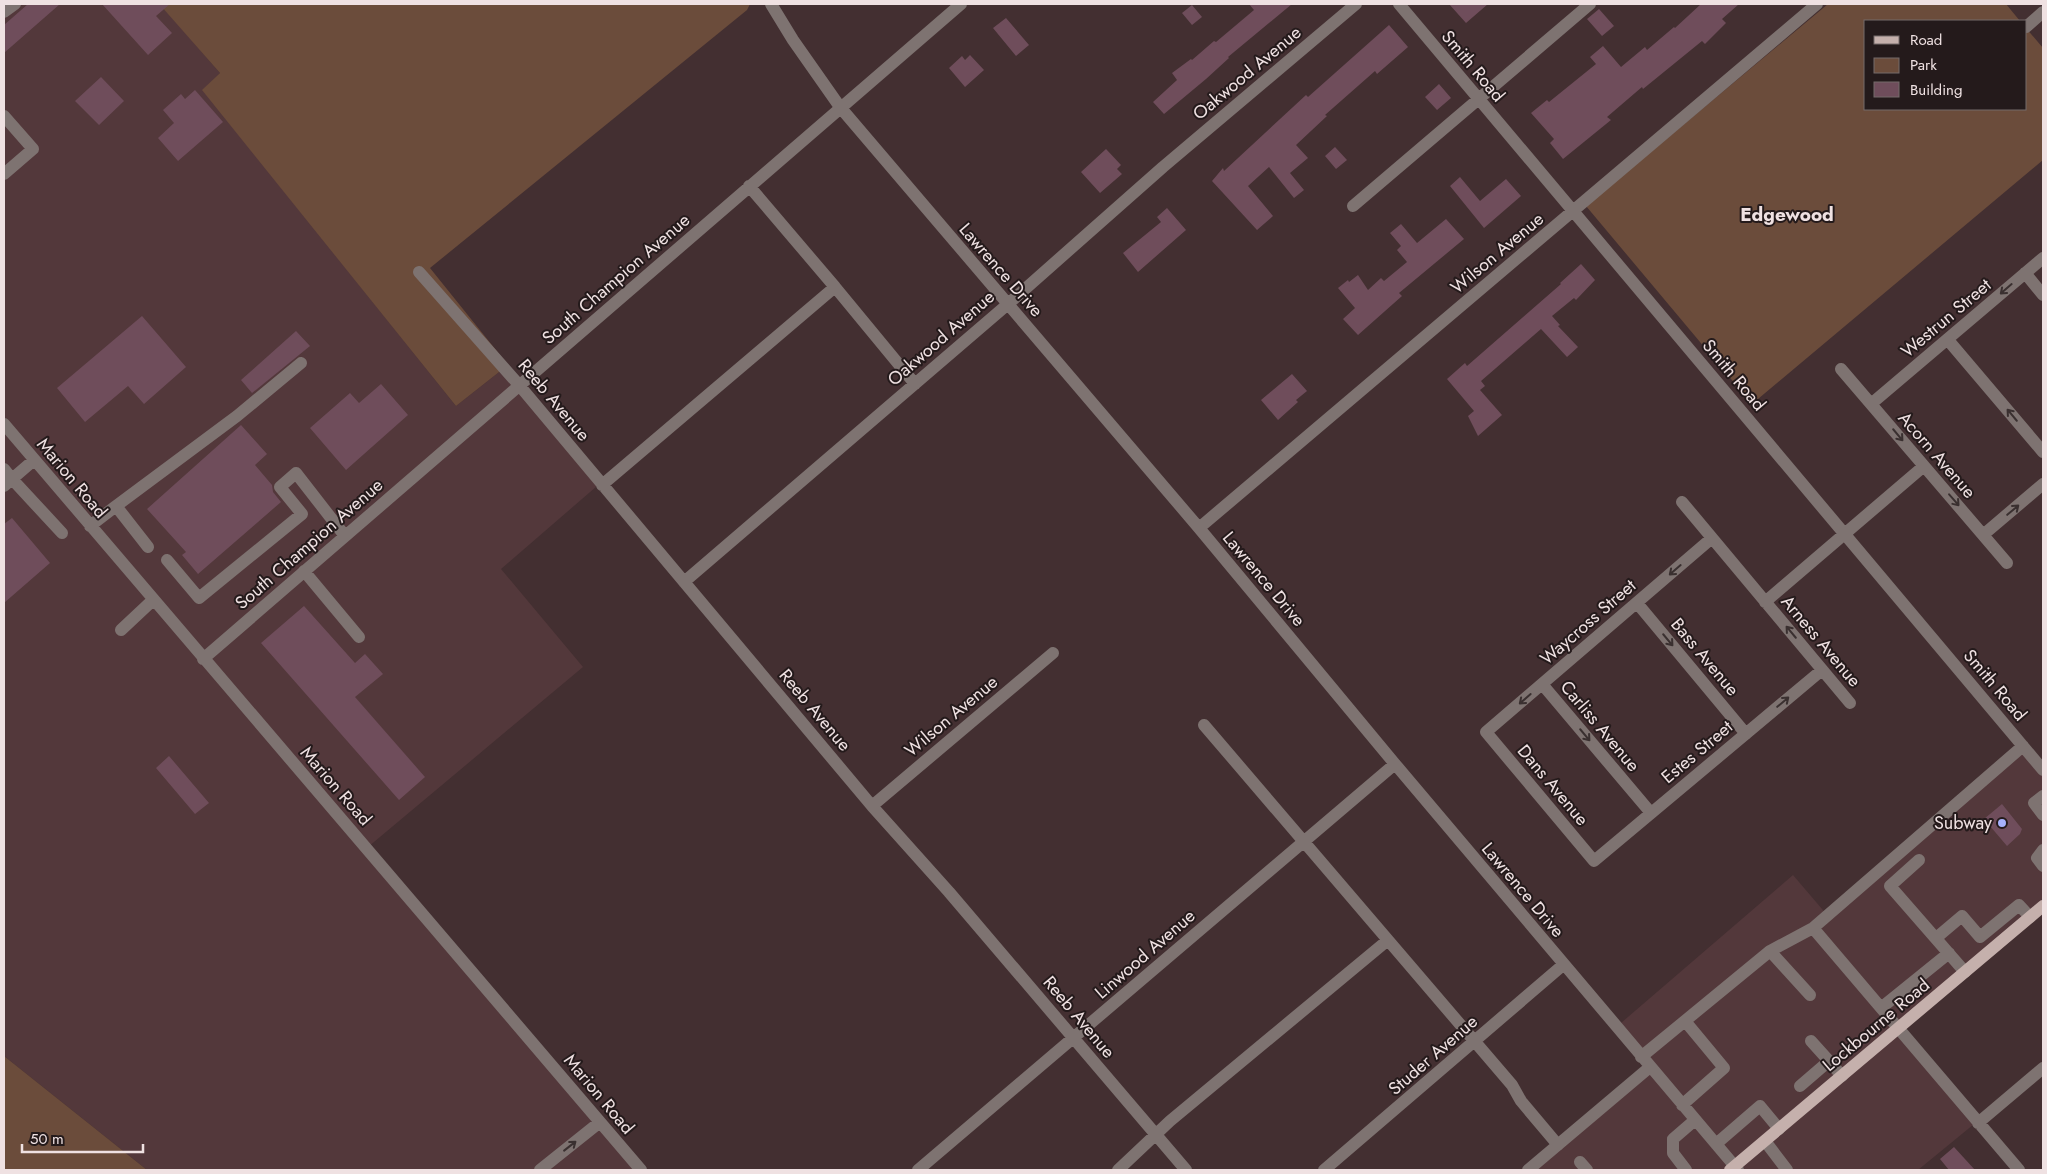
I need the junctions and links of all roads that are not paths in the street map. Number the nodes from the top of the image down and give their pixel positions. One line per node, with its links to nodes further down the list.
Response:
1 (15, 4): 8 (street)
2 (771, 4): 12 (street, Lawrence Drive)
3 (961, 4): 12 (street, South Champion Avenue)
4 (1356, 4): 23 (street, Oakwood Avenue)
5 (1399, 4): 11 (street, Smith Road)
6 (1590, 4): 11 (street)
7 (1817, 4): 17 (street, Wilson Avenue)
8 (4, 12)
9 (2043, 12): 10 (street)
10 (2027, 26)
11 (1478, 99): 16 (street); 17 (street, Smith Road)
12 (840, 108): 15 (street, South Champion Avenue); 23 (street, Lawrence Drive)
13 (4, 116): 14 (street)
14 (4, 174)
15 (749, 186): 21 (street); 28 (street, South Champion Avenue)
16 (1353, 206)
17 (1573, 212): 40 (street, Wilson Avenue); 41 (street, Smith Road)
18 (2043, 258): 20 (street, Westrun Street)
19 (419, 272): 28 (street, Reeb Avenue)
20 (2025, 273): 22 (street); 24 (street, Westrun Street, one-way to 24)
21 (835, 287): 27 (street); 36 (street)
22 (2043, 295)
23 (1008, 304): 27 (street, Oakwood Avenue); 40 (street, Lawrence Drive)
24 (1948, 340): 29 (street, Westrun Street); 31 (street, one-way to 24)
25 (301, 363): 38 (street)
26 (1841, 369): 29 (street, Acorn Avenue)
27 (915, 384): 50 (street, Oakwood Avenue)
28 (519, 386): 36 (street, Reeb Avenue); 44 (street, South Champion Avenue)
29 (1871, 404): 33 (street, Acorn Avenue, one-way to 33)
30 (4, 424): 32 (street, Marion Road)
31 (2043, 452)
32 (34, 460): 34 (street); 39 (street, Marion Road)
33 (1924, 466): 41 (street, Arness Avenue); 43 (street, Acorn Avenue, one-way to 43)
34 (7, 478): 42 (street)
35 (2043, 484): 43 (street, one-way to 35)
36 (602, 485): 50 (street, Reeb Avenue)
37 (1682, 502): 45 (street, Arness Avenue)
38 (116, 506): 39 (street); 46 (street)
39 (90, 526): 51 (street, Marion Road)
40 (1200, 528): 65 (street, Lawrence Drive)
41 (1846, 533): 52 (street, Arness Avenue); 64 (street, Smith Road)
42 (62, 534)
43 (1983, 535): 48 (street, Acorn Avenue)
44 (345, 536): 47 (street); 49 (street, South Champion Avenue)
45 (1712, 538): 52 (street, Arness Avenue); 53 (street, Waycross Street, one-way to 53)
46 (148, 547)
47 (167, 560)
48 (2007, 563)
49 (304, 571): 55 (street); 57 (street, South Champion Avenue)
50 (684, 582): 68 (street, Reeb Avenue)
51 (153, 600): 54 (street); 57 (street, Marion Road)
52 (1765, 602): 58 (street, Arness Avenue, one-way to 52)
53 (1637, 603): 59 (street, Waycross Street); 63 (street, Bass Avenue, one-way to 63)
54 (121, 630)
55 (359, 637)
56 (1053, 653): 68 (street, Wilson Avenue)
57 (203, 659): 104 (street, Marion Road)
58 (1822, 670): 60 (street, Arness Avenue); 63 (street, Estes Street, one-way to 58)
59 (1542, 684): 62 (street, Waycross Street, one-way to 62); 69 (street, Carliss Avenue, one-way to 69)
60 (1850, 704)
61 (1204, 725): 71 (street)
62 (1486, 732): 74 (street, Dans Avenue)
63 (1746, 734): 69 (street, Estes Street)
64 (2023, 746): 66 (street, Smith Road); 76 (street)
65 (1395, 764): 71 (street, Linwood Avenue); 87 (street, Lawrence Drive)
66 (2043, 770)
67 (2043, 796): 70 (street)
68 (872, 806): 93 (street, Reeb Avenue)
69 (1651, 813): 74 (street, Estes Street)
70 (2043, 815)
71 (1304, 842): 83 (street); 93 (street, Linwood Avenue)
72 (2043, 850): 75 (street)
73 (1919, 860): 77 (street)
74 (1594, 861)
75 (2043, 866)
76 (1879, 871): 77 (street); 80 (street)
77 (1890, 886): 82 (street)
78 (2043, 906): 79 (main road, Lockbourne Road)
79 (2030, 917): 81 (street); 84 (main road, Lockbourne Road)
80 (1814, 928): 85 (street); 90 (street)
81 (1980, 937): 82 (street); 84 (street)
82 (1936, 938): 86 (street)
83 (1388, 940): 94 (street); 107 (street)
84 (1991, 950): 88 (main road, Lockbourne Road)
85 (1770, 951): 89 (street); 91 (street)
86 (1948, 953): 88 (street); 90 (street)
87 (1563, 965): 94 (street, Studer Avenue); 96 (street, Lawrence Drive)
88 (1965, 972): 92 (main road, Lockbourne Road)
89 (1810, 995)
90 (1881, 1008): 92 (street)
91 (1685, 1021): 96 (street); 102 (street)
92 (1898, 1029): 100 (main road, Lockbourne Road); 105 (street)
93 (1074, 1038): 107 (street, Reeb Avenue); 114 (street, Linwood Avenue)
94 (1474, 1041): 110 (street); 117 (street, Studer Avenue)
95 (1812, 1041): 97 (street)
96 (1641, 1057): 98 (street, Lawrence Drive)
97 (1829, 1061): 100 (street); 101 (street)
98 (1650, 1067): 102 (street, Lawrence Drive); 110 (street)
99 (2043, 1068): 105 (street)
100 (1842, 1076): 106 (main road, Lockbourne Road)
101 (1800, 1086)
102 (1682, 1105): 103 (street, Lawrence Drive)
103 (1696, 1120): 109 (street, Lawrence Drive); 119 (street)
104 (600, 1122): 112 (street, one-way to 104); 113 (street, Marion Road)
105 (1978, 1123): 121 (street)
106 (1779, 1129): 108 (main road, Lockbourne Road); 109 (street)
107 (1156, 1135): 115 (street); 116 (street, Reeb Avenue)
108 (1765, 1141): 111 (main road, Lockbourne Road); 120 (street)
109 (1716, 1144): 111 (street, Lawrence Drive)
110 (1558, 1145): 118 (street)
111 (1734, 1169)
112 (540, 1170)
113 (641, 1170)
114 (918, 1170)
115 (1118, 1170)
116 (1186, 1170)
117 (1324, 1170)
118 (1528, 1170)
119 (1686, 1170)
120 (1787, 1170)
121 (2019, 1170)

